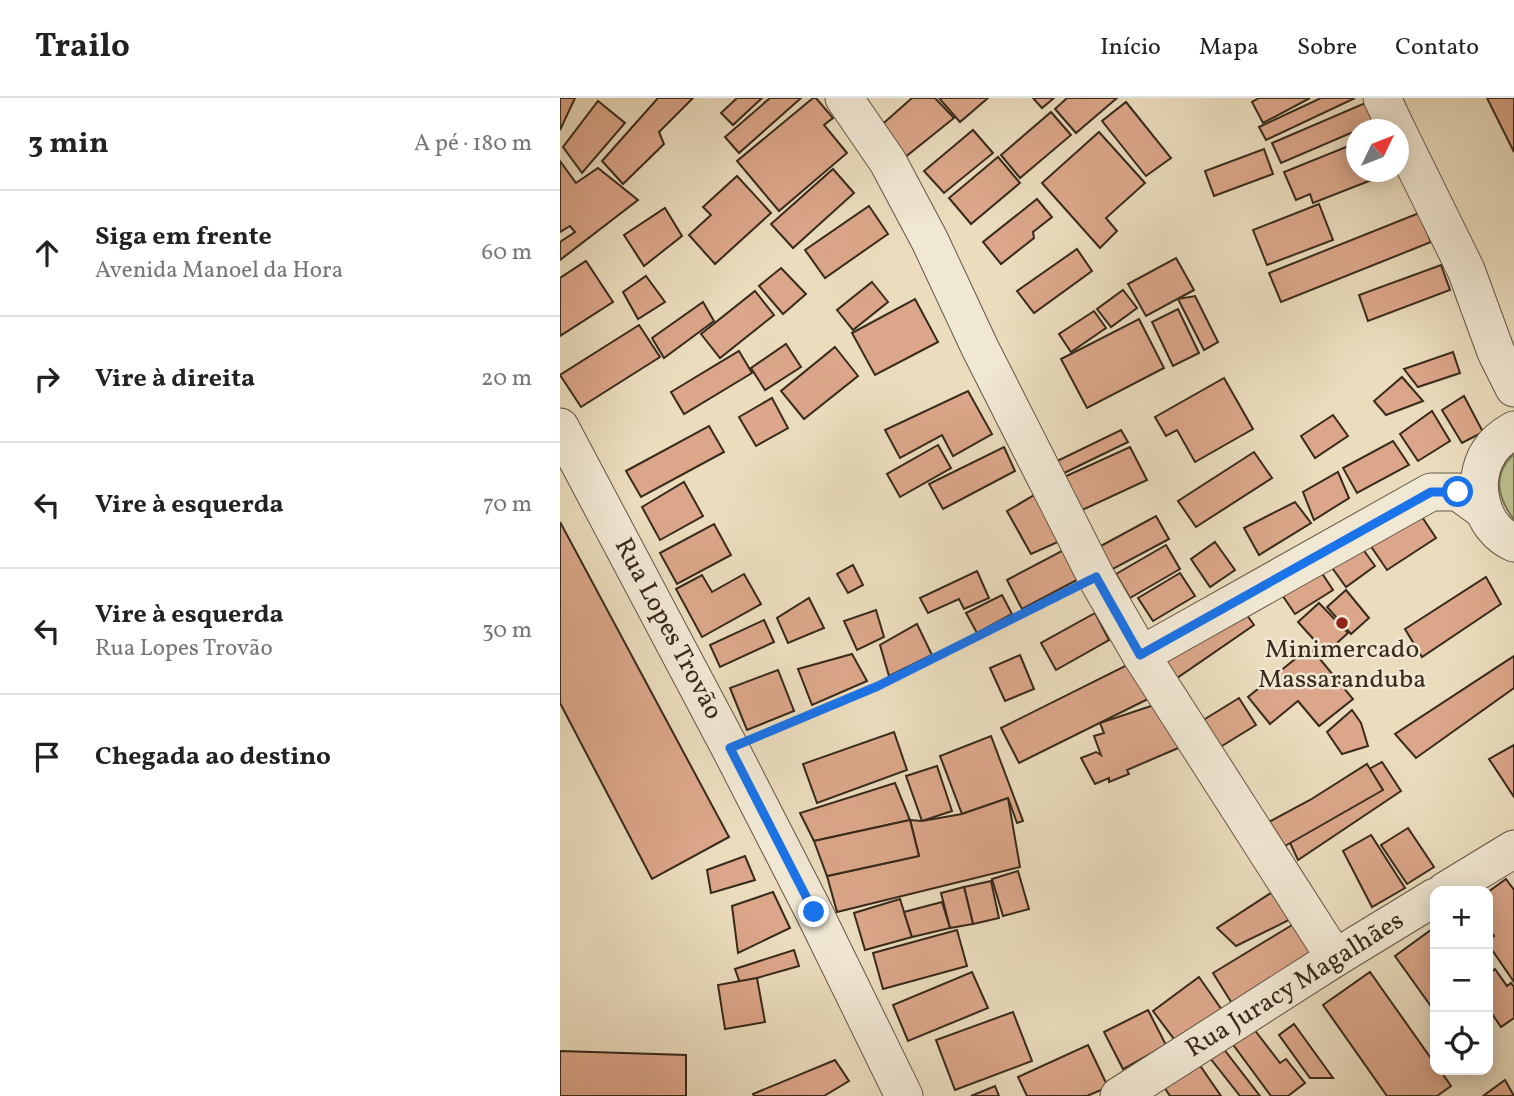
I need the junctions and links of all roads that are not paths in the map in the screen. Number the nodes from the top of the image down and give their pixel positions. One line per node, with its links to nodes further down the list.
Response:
1 (844, 98): 10 (street)
2 (1382, 98): 3 (street)
3 (1392, 119)
4 (1409, 153): 5 (street)
5 (1510, 381): 7 (street)
6 (560, 427): 15 (street, Rua Lopes Trovão)
7 (1509, 433): 8 (street)
8 (1486, 517): 9 (street); 10 (street)
9 (1514, 564)
10 (1140, 655): 14 (street)
11 (1514, 849): 12 (street)
12 (1453, 886)
13 (1430, 900): 14 (street, Rua Juracy Magalhães)
14 (1335, 958): 16 (street, Rua Juracy Magalhães)
15 (904, 1096)
16 (1119, 1096)

